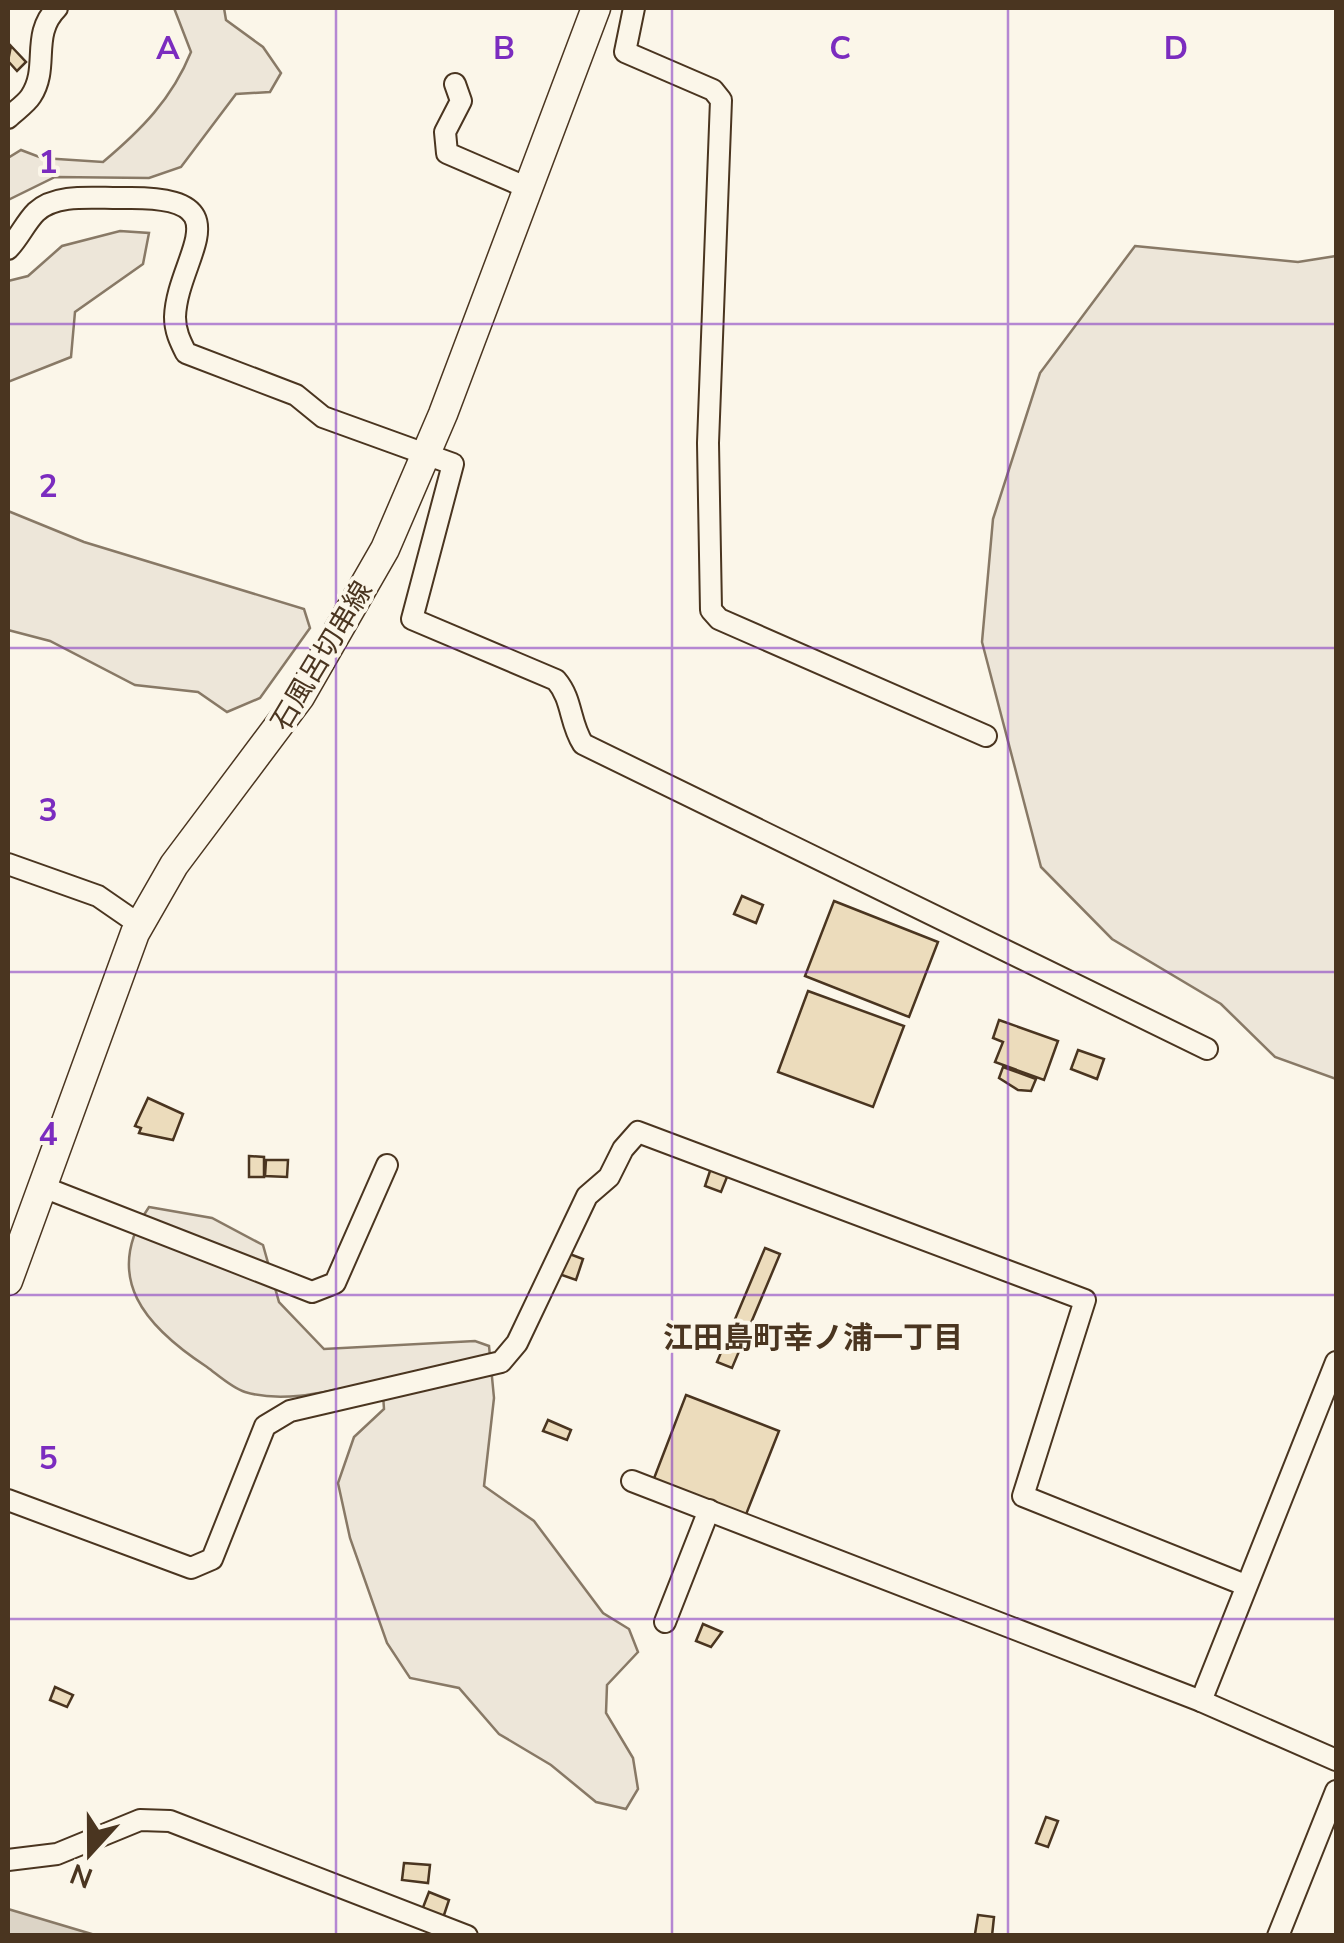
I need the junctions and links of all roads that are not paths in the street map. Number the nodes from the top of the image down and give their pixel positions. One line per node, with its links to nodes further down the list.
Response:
1 (56, 8): 5 (street)
2 (596, 8): 6 (main road, 石風呂切串線)
3 (634, 8): 9 (street)
4 (455, 84): 6 (street)
5 (8, 118)
6 (528, 188): 8 (main road, 石風呂切串線)
7 (8, 249): 8 (street)
8 (424, 456): 11 (main road, 石風呂切串線); 12 (street)
9 (986, 736)
10 (8, 864): 11 (street)
11 (140, 924): 14 (main road, 石風呂切串線)
12 (1206, 1049)
13 (387, 1166): 14 (street)
14 (43, 1187): 15 (main road, 石風呂切串線)
15 (8, 1281)
16 (1335, 1372): 20 (street)
17 (632, 1481): 19 (street)
18 (8, 1500): 20 (street)
19 (709, 1510): 21 (street); 22 (street)
20 (1245, 1585): 22 (street)
21 (665, 1622)
22 (1200, 1701): 23 (street)
23 (1336, 1760)
24 (1336, 1791): 27 (street)
25 (8, 1860): 26 (street)
26 (467, 1936)
27 (1278, 1936)

